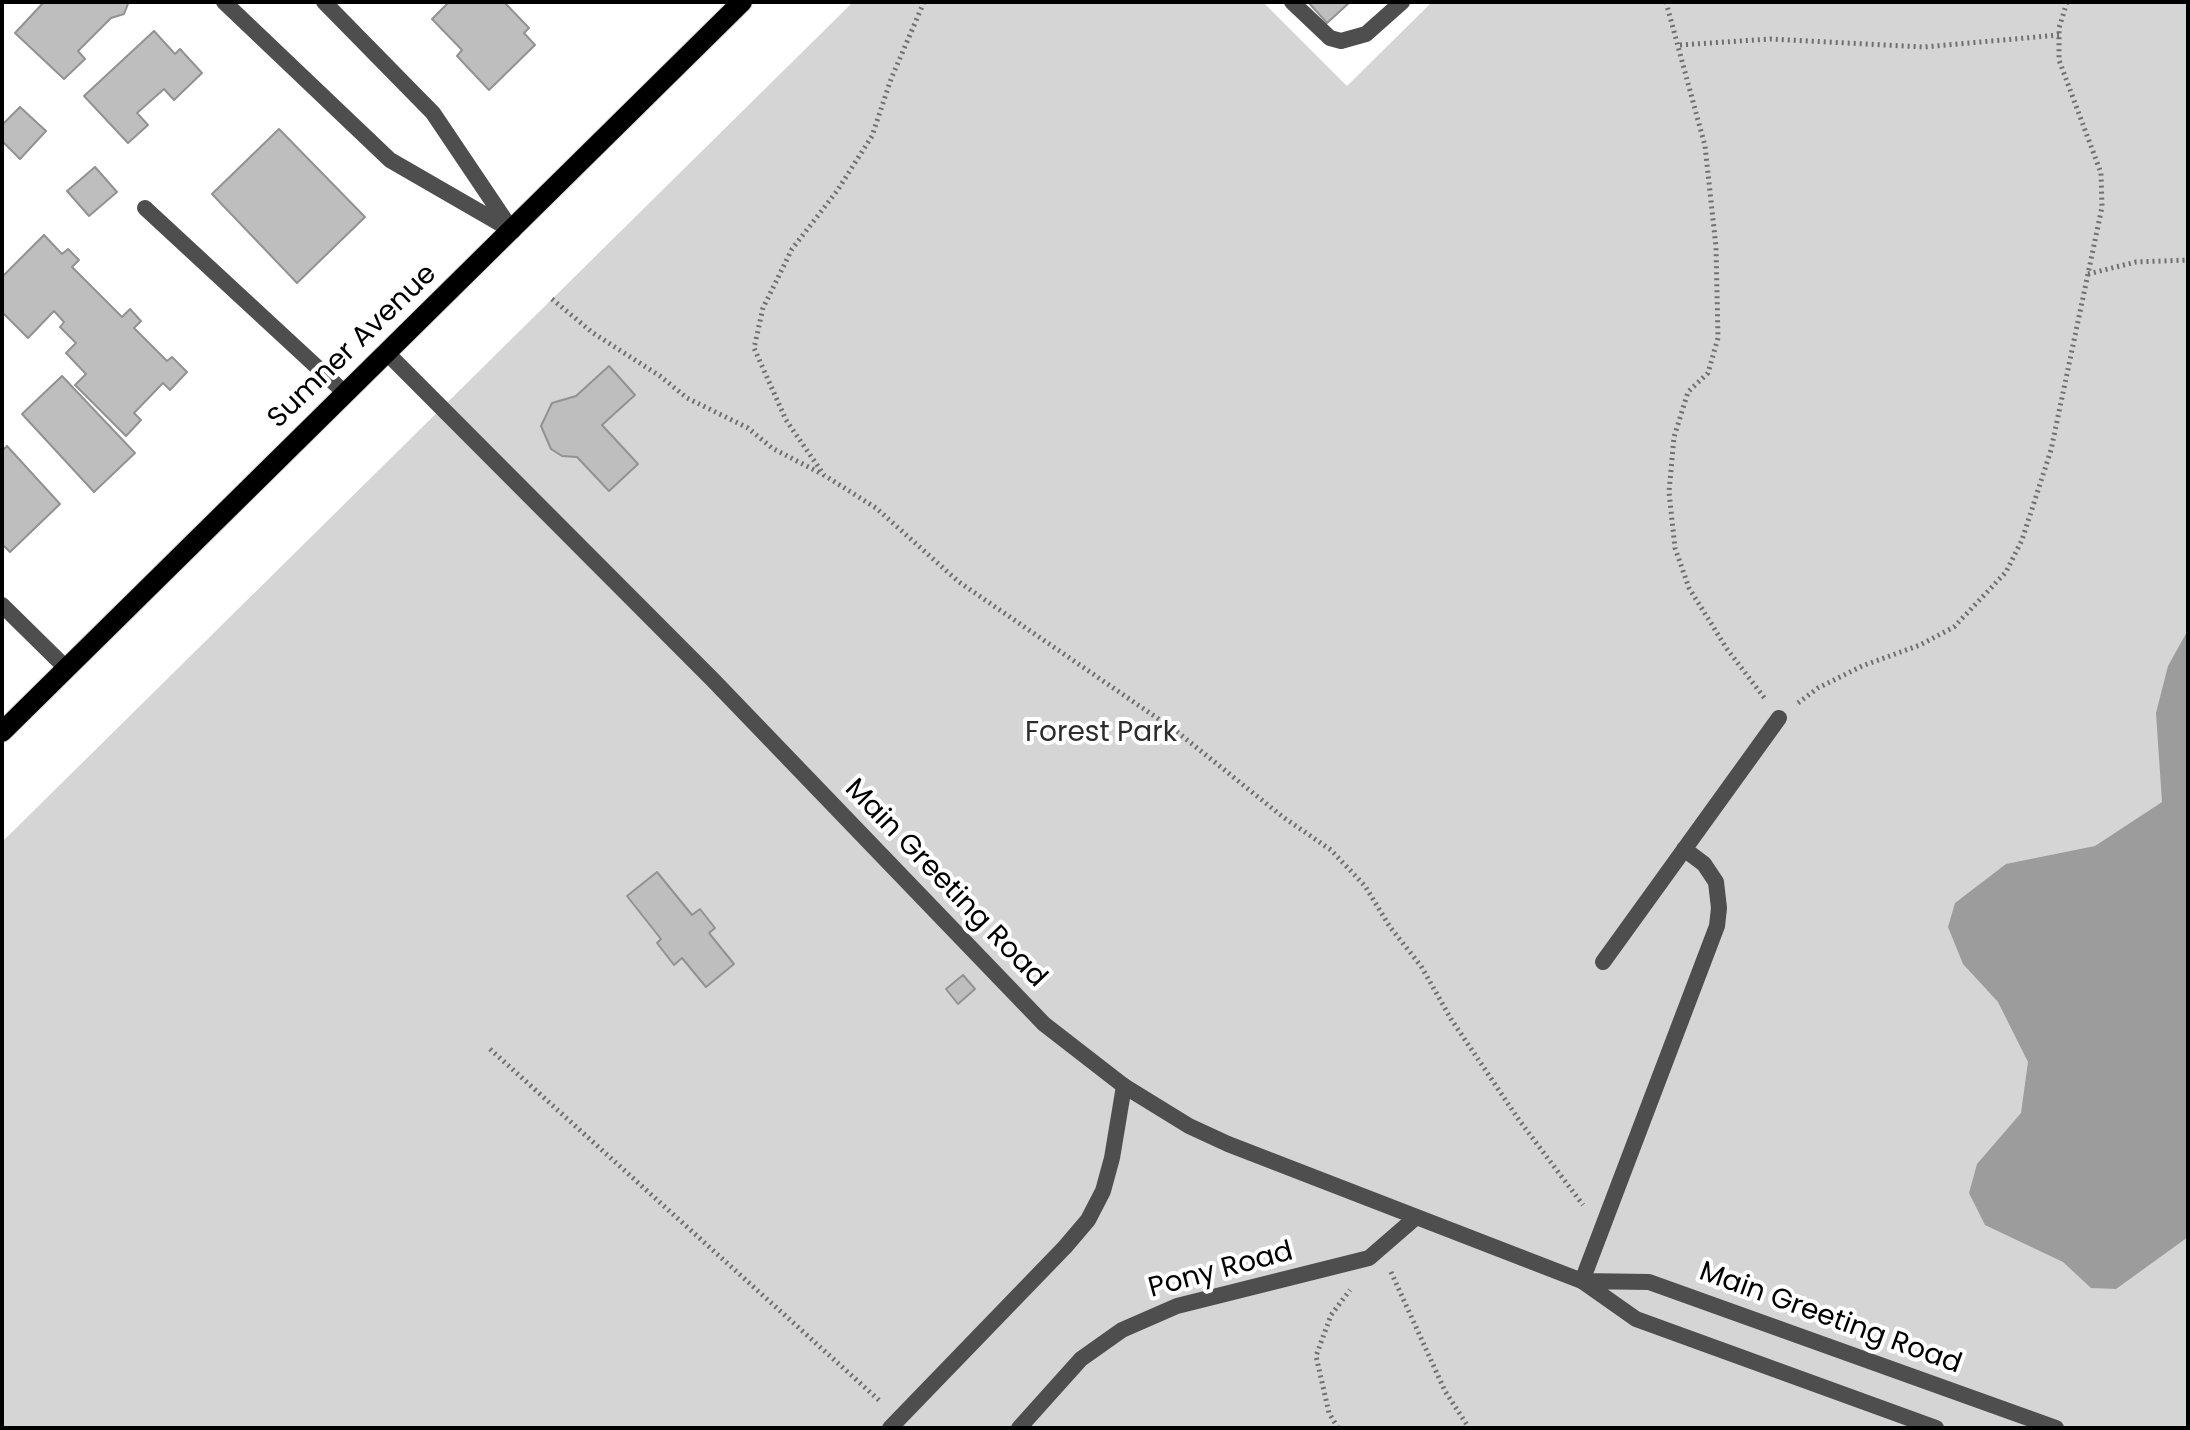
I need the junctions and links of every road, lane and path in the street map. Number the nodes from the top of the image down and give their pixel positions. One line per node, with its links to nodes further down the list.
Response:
1 (224, 2): 12 (street)
2 (324, 2): 12 (street)
3 (742, 2): 12 (main road, Sumner Avenue)
4 (924, 2): 18 (path)
5 (1292, 2): 6 (street)
6 (1402, 2)
7 (1666, 2): 10 (path)
8 (2067, 2): 9 (path)
9 (2059, 35): 10 (path); 14 (path)
10 (1680, 45): 21 (path)
11 (145, 208): 17 (street)
12 (513, 231): 16 (main road, Sumner Avenue)
13 (2188, 260): 14 (path)
14 (2088, 274): 21 (path)
15 (552, 299): 18 (path)
16 (386, 352): 17 (main road, Sumner Avenue); 26 (street, Main Greeting Road)
17 (345, 393): 20 (main road, Sumner Avenue)
18 (824, 475): 28 (path)
19 (2, 605): 20 (street)
20 (66, 668): 22 (main road, Sumner Avenue)
21 (1779, 718): 23 (street)
22 (2, 732)
23 (1684, 849): 24 (street); 28 (street)
24 (1603, 962)
25 (490, 1049): 31 (path)
26 (1124, 1086): 27 (street, Main Greeting Road); 31 (street)
27 (1414, 1219): 29 (street, Pony Road); 30 (street, Main Greeting Road)
28 (1604, 1225): 30 (street)
29 (1382, 1250): 32 (street, Pony Road); 33 (path); 34 (path)
30 (1582, 1281): 35 (street, Main Greeting Road); 36 (street, Main Greeting Road)
31 (895, 1423)
32 (1030, 1424)
33 (1338, 1428)
34 (1469, 1428)
35 (1936, 1428)
36 (2056, 1428)

